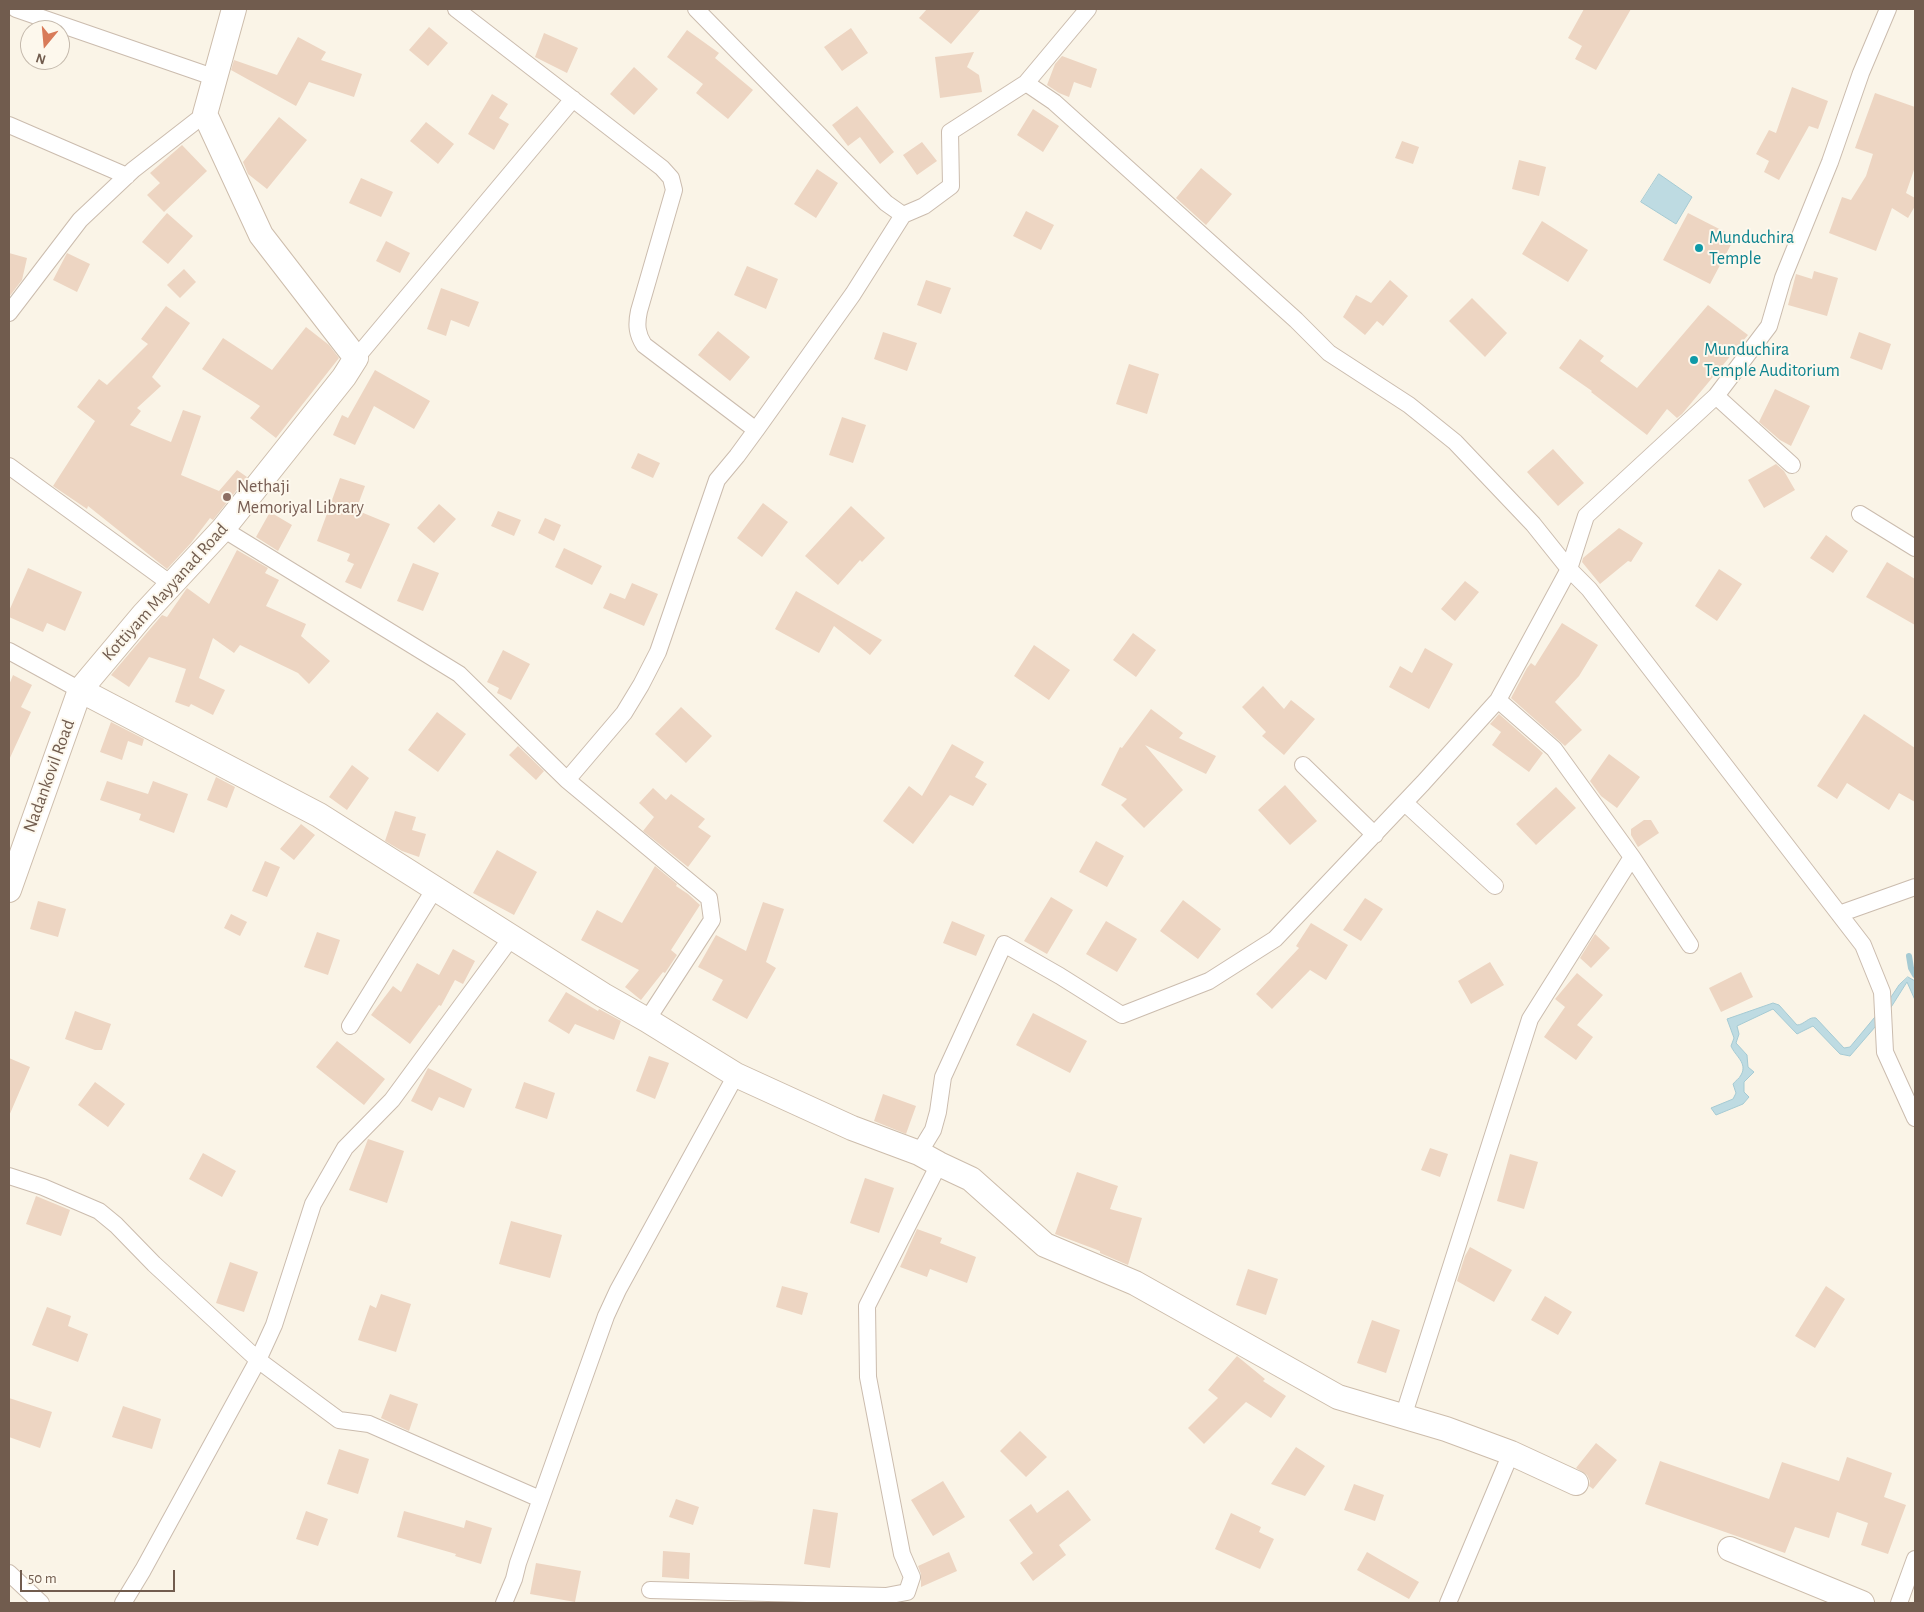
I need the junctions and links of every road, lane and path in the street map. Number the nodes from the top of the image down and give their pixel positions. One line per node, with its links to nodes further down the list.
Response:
1 (16, 9): 7 (street)
2 (234, 9): 7 (street)
3 (456, 9): 9 (street)
4 (696, 9): 13 (street)
5 (1088, 9): 8 (street)
6 (1888, 9): 16 (street)
7 (216, 78): 10 (street)
8 (1026, 83): 13 (street); 23 (street)
9 (573, 99): 15 (street); 17 (street)
10 (205, 114): 12 (street); 15 (street)
11 (9, 125): 12 (street)
12 (127, 176): 14 (street)
13 (903, 216): 17 (street)
14 (9, 313)
15 (356, 358): 21 (street, Kottiyam Mayyanad Road)
16 (1716, 396): 18 (street); 23 (street)
17 (756, 430): 29 (street)
18 (1792, 465)
19 (9, 466): 24 (street)
20 (1860, 514): 22 (street)
21 (223, 529): 24 (street, Kottiyam Mayyanad Road); 29 (street)
22 (1915, 548)
23 (1569, 569): 27 (street); 37 (street)
24 (171, 584): 26 (street, Kottiyam Mayyanad Road)
25 (9, 651): 26 (street)
26 (80, 690): 34 (street, Nadankovil Road); 36 (street)
27 (1498, 700): 30 (street); 32 (street)
28 (1303, 765): 31 (street)
29 (567, 780): 40 (street)
30 (1405, 803): 31 (street); 33 (street)
31 (1374, 835): 44 (street)
32 (1632, 857): 39 (street); 47 (street)
33 (1495, 886)
34 (9, 887)
35 (1915, 887): 37 (street)
36 (434, 890): 38 (street); 41 (street)
37 (1839, 914): 43 (street)
38 (511, 938): 40 (street); 46 (street)
39 (1690, 944)
40 (647, 1020): 42 (street)
41 (350, 1026)
42 (736, 1075): 44 (street); 50 (street)
43 (1915, 1118)
44 (929, 1159): 47 (street); 54 (street)
45 (9, 1176): 46 (street)
46 (258, 1360): 50 (street); 56 (street)
47 (1403, 1417): 48 (street)
48 (1511, 1453): 49 (street); 58 (street)
49 (1576, 1483)
50 (540, 1499): 57 (street)
51 (1730, 1549): 59 (street)
52 (1915, 1559): 60 (street)
53 (9, 1573): 55 (street)
54 (650, 1590)
55 (41, 1603)
56 (123, 1603)
57 (504, 1603)
58 (1448, 1603)
59 (1862, 1603)
60 (1899, 1603)

